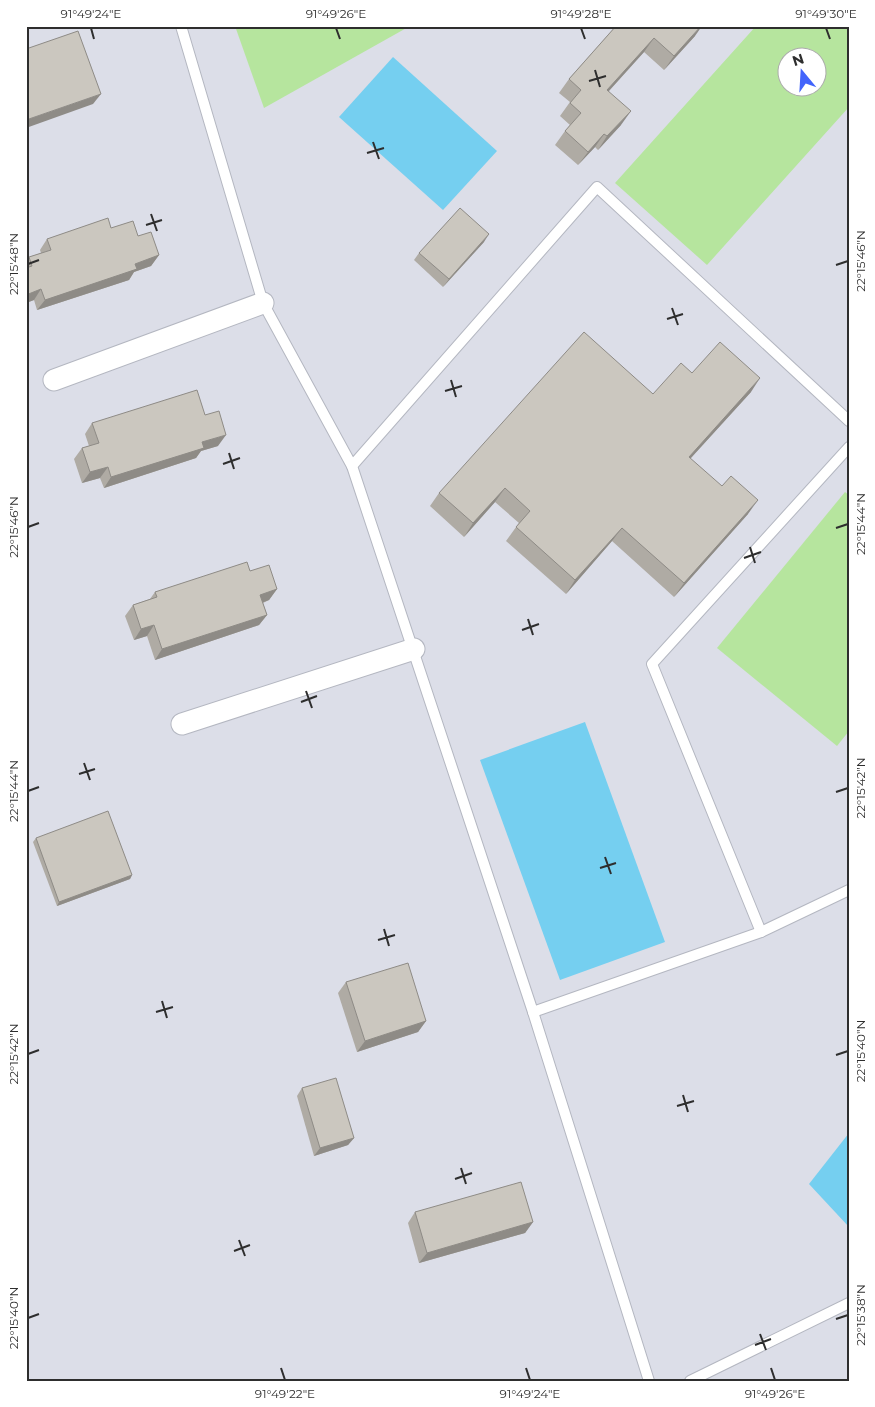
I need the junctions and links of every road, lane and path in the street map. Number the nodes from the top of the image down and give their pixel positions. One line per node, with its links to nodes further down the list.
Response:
1 (181, 26): 2 (lane)
2 (262, 303): 3 (street); 6 (lane)
3 (54, 380)
4 (849, 421): 6 (lane)
5 (849, 447): 10 (lane)
6 (352, 466): 7 (lane)
7 (414, 649): 8 (street); 11 (lane)
8 (182, 724)
9 (849, 890): 10 (lane)
10 (761, 932): 11 (lane)
11 (533, 1012): 13 (lane)
12 (849, 1303): 14 (lane)
13 (649, 1381)
14 (690, 1381)

